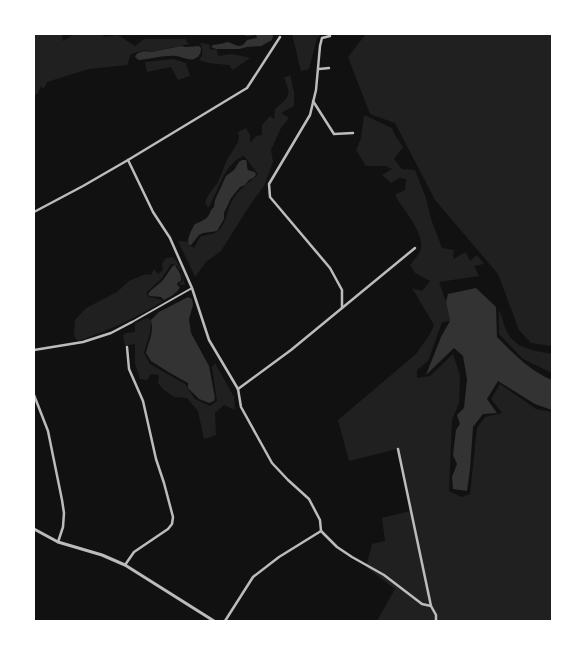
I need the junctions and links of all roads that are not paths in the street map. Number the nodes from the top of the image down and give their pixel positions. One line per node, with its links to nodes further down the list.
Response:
1 (330, 36): 4 (street)
2 (280, 37): 7 (street)
3 (330, 68): 4 (street)
4 (318, 69): 5 (street)
5 (313, 101): 6 (street); 11 (street)
6 (353, 132)
7 (128, 160): 8 (street); 10 (street)
8 (34, 212)
9 (415, 248): 11 (street)
10 (192, 288): 12 (street); 15 (street)
11 (342, 308): 15 (street)
12 (132, 322): 14 (street)
13 (127, 347): 21 (street)
14 (34, 350)
15 (238, 389): 19 (street)
16 (34, 395): 20 (street)
17 (398, 449): 22 (street)
18 (34, 529): 20 (street)
19 (321, 531): 22 (street); 24 (street)
20 (58, 542): 21 (street)
21 (125, 565): 23 (street)
22 (431, 606): 25 (street)
23 (214, 621)
24 (225, 621)
25 (436, 621)

